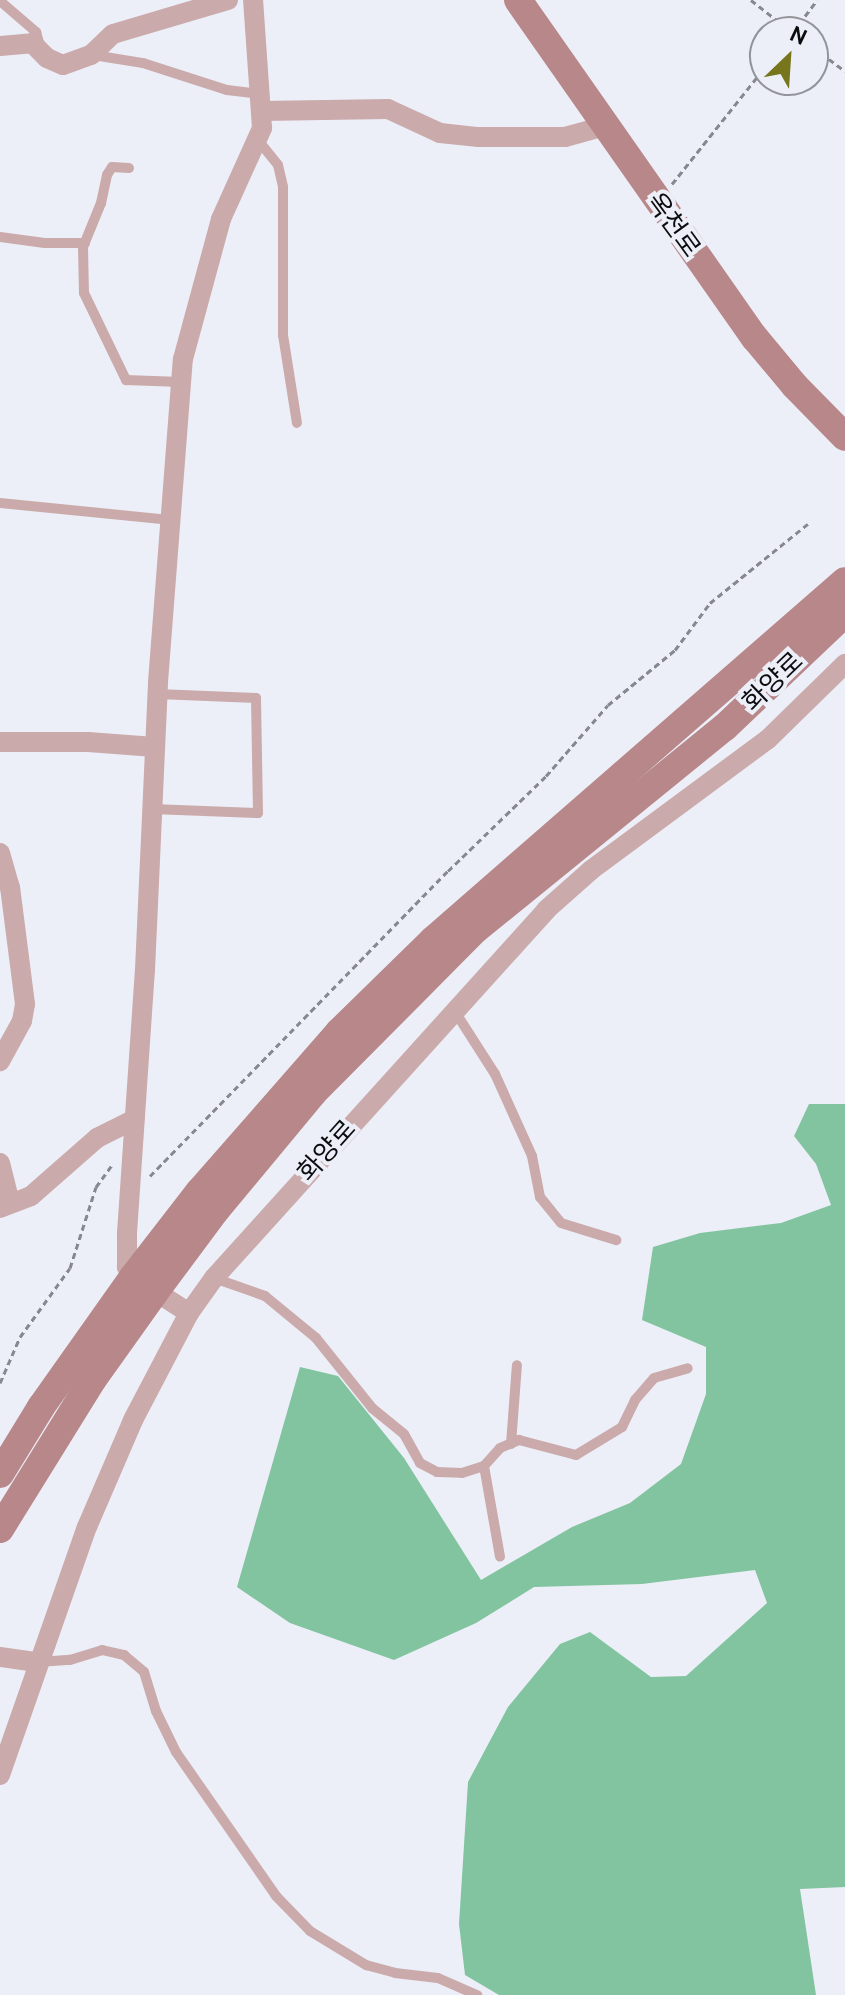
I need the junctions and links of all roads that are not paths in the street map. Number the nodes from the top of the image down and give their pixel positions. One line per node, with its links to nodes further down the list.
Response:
1 (228, 0): 5 (street)
2 (253, 0): 9 (street)
3 (518, 0): 10 (main road, 옥천로)
4 (0, 1): 7 (lane)
5 (184, 6): 8 (street)
6 (0, 46): 7 (street)
7 (41, 52): 8 (street)
8 (91, 55): 9 (lane)
9 (262, 102): 10 (street); 11 (street)
10 (605, 126): 16 (main road, 옥천로)
11 (257, 139): 15 (street); 18 (lane)
12 (129, 168): 14 (lane)
13 (0, 237): 14 (lane)
14 (85, 243): 15 (lane)
15 (181, 382): 22 (street)
16 (795, 386): 17 (main road); 19 (main road, 옥천로); 20 (main road)
17 (845, 420)
18 (297, 423)
19 (845, 437)
20 (845, 454)
21 (0, 503): 22 (lane)
22 (169, 520): 28 (street)
23 (845, 561): 27 (main road)
24 (845, 581): 27 (main road, 화양로)
25 (845, 613): 40 (main road, 화양로)
26 (845, 664): 33 (street, 화양로)
27 (739, 673): 40 (main road, 화양로)
28 (157, 694): 30 (street); 31 (lane)
29 (0, 742): 30 (street)
30 (155, 747): 31 (street)
31 (152, 809): 35 (street)
32 (0, 853): 34 (street)
33 (454, 1010): 38 (lane); 39 (street, 화양로)
34 (0, 1061)
35 (135, 1119): 37 (street); 40 (street)
36 (0, 1163): 37 (street)
37 (5, 1205)
38 (616, 1240)
39 (214, 1278): 41 (street, 화양로); 45 (lane)
40 (144, 1285): 41 (street); 46 (main road, 화양로); 47 (main road, 화양로)
41 (189, 1313): 50 (street, 화양로)
42 (517, 1365): 44 (lane)
43 (688, 1368): 44 (lane)
44 (511, 1444): 45 (lane)
45 (484, 1466): 48 (lane)
46 (0, 1474)
47 (0, 1529)
48 (500, 1557)
49 (0, 1657): 50 (street)
50 (37, 1662): 51 (street, 화양로); 52 (lane)
51 (0, 1775)
52 (477, 1995)

